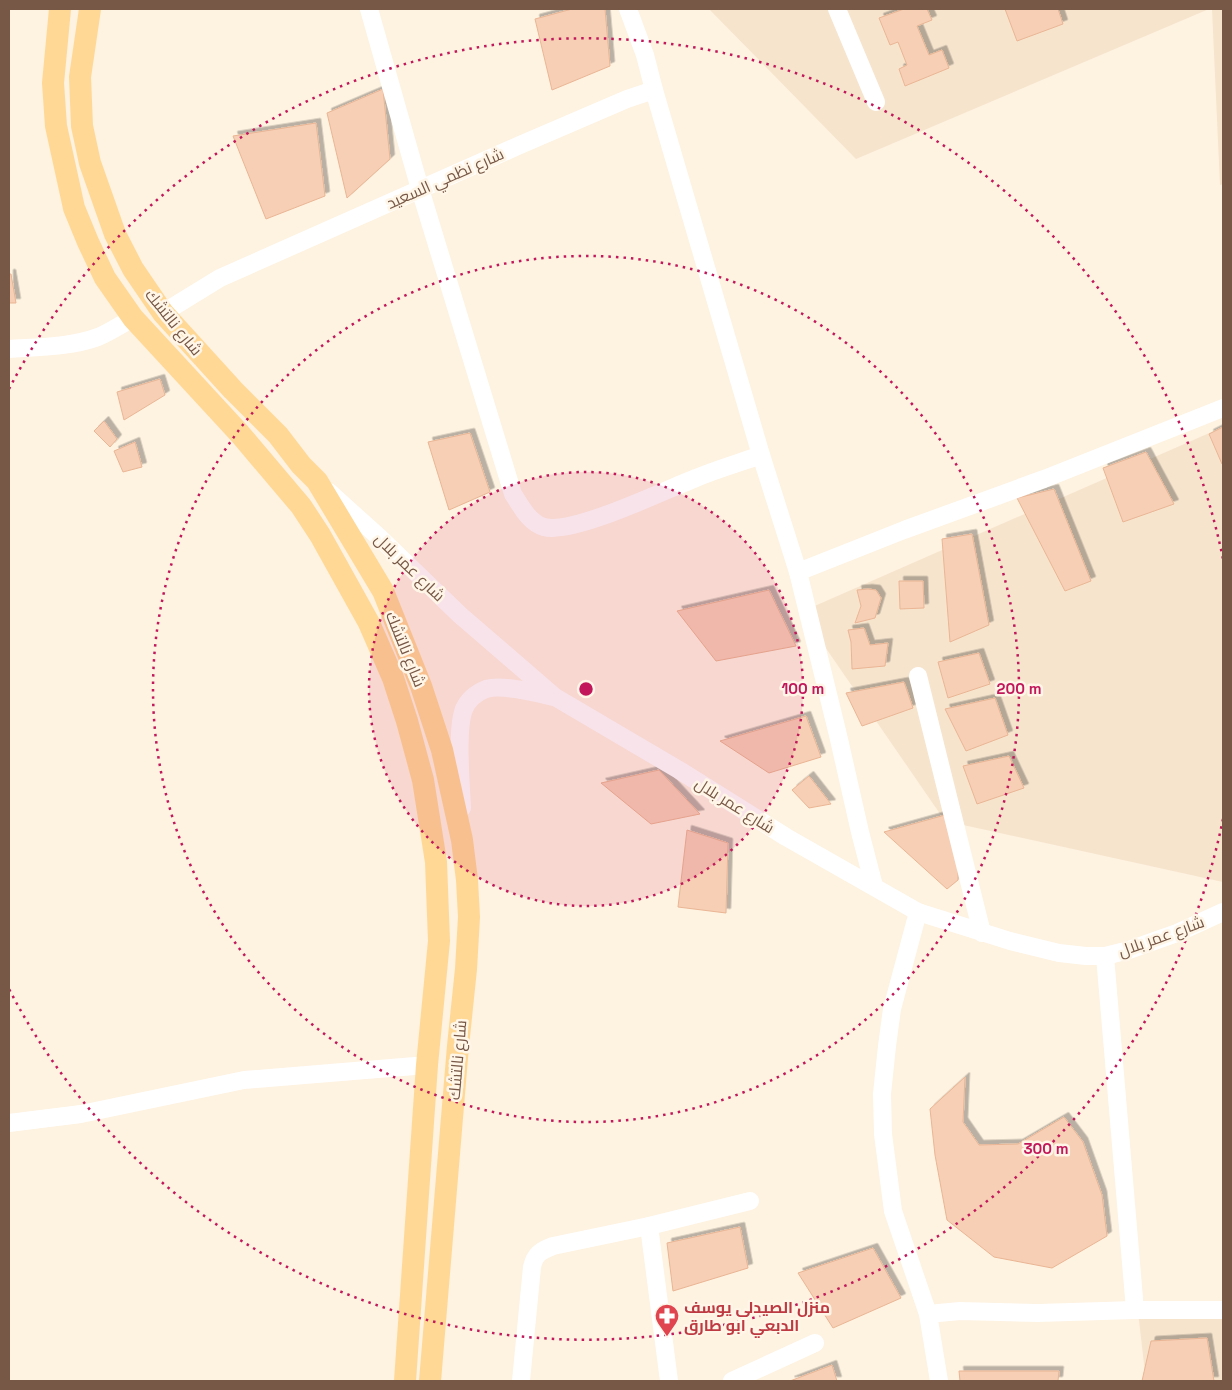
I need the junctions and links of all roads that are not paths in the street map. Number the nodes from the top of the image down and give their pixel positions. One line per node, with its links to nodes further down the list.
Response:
1 (60, 9): 10 (main road, شارع نالتشك)
2 (90, 9): 9 (main road, شارع نالتشك)
3 (370, 9): 8 (street)
4 (628, 9): 6 (street)
5 (837, 9): 7 (street)
6 (654, 90): 8 (street, شارع نظمي السعيد); 13 (street)
7 (876, 102)
8 (420, 189): 9 (street, شارع نظمي السعيد); 13 (street)
9 (163, 313): 14 (main road, شارع نالتشك)
10 (133, 318): 11 (street); 24 (main road, شارع نالتشك)
11 (9, 349)
12 (1223, 408): 15 (street)
13 (761, 455): 15 (street)
14 (316, 481): 17 (street, شارع عمر بلال); 18 (main road, شارع نالتشك)
15 (798, 572): 19 (street)
16 (918, 676): 22 (street)
17 (555, 697): 18 (street); 19 (street, شارع عمر بلال)
18 (462, 840): 33 (main road, شارع نالتشك)
19 (874, 886): 20 (street, شارع عمر بلال)
20 (918, 912): 22 (street, شارع عمر بلال); 30 (street)
21 (1223, 912): 23 (street, شارع عمر بلال)
22 (982, 933): 23 (street, شارع عمر بلال)
23 (1105, 956): 28 (street)
24 (427, 1065): 25 (street); 32 (main road, شارع نالتشك)
25 (9, 1123)
26 (750, 1201): 27 (street)
27 (649, 1226): 34 (street); 35 (street)
28 (1135, 1310): 29 (street); 30 (street)
29 (1223, 1310)
30 (928, 1314): 37 (street)
31 (815, 1343): 36 (street)
32 (405, 1381)
33 (430, 1381)
34 (521, 1381)
35 (669, 1381)
36 (732, 1381)
37 (939, 1381)

